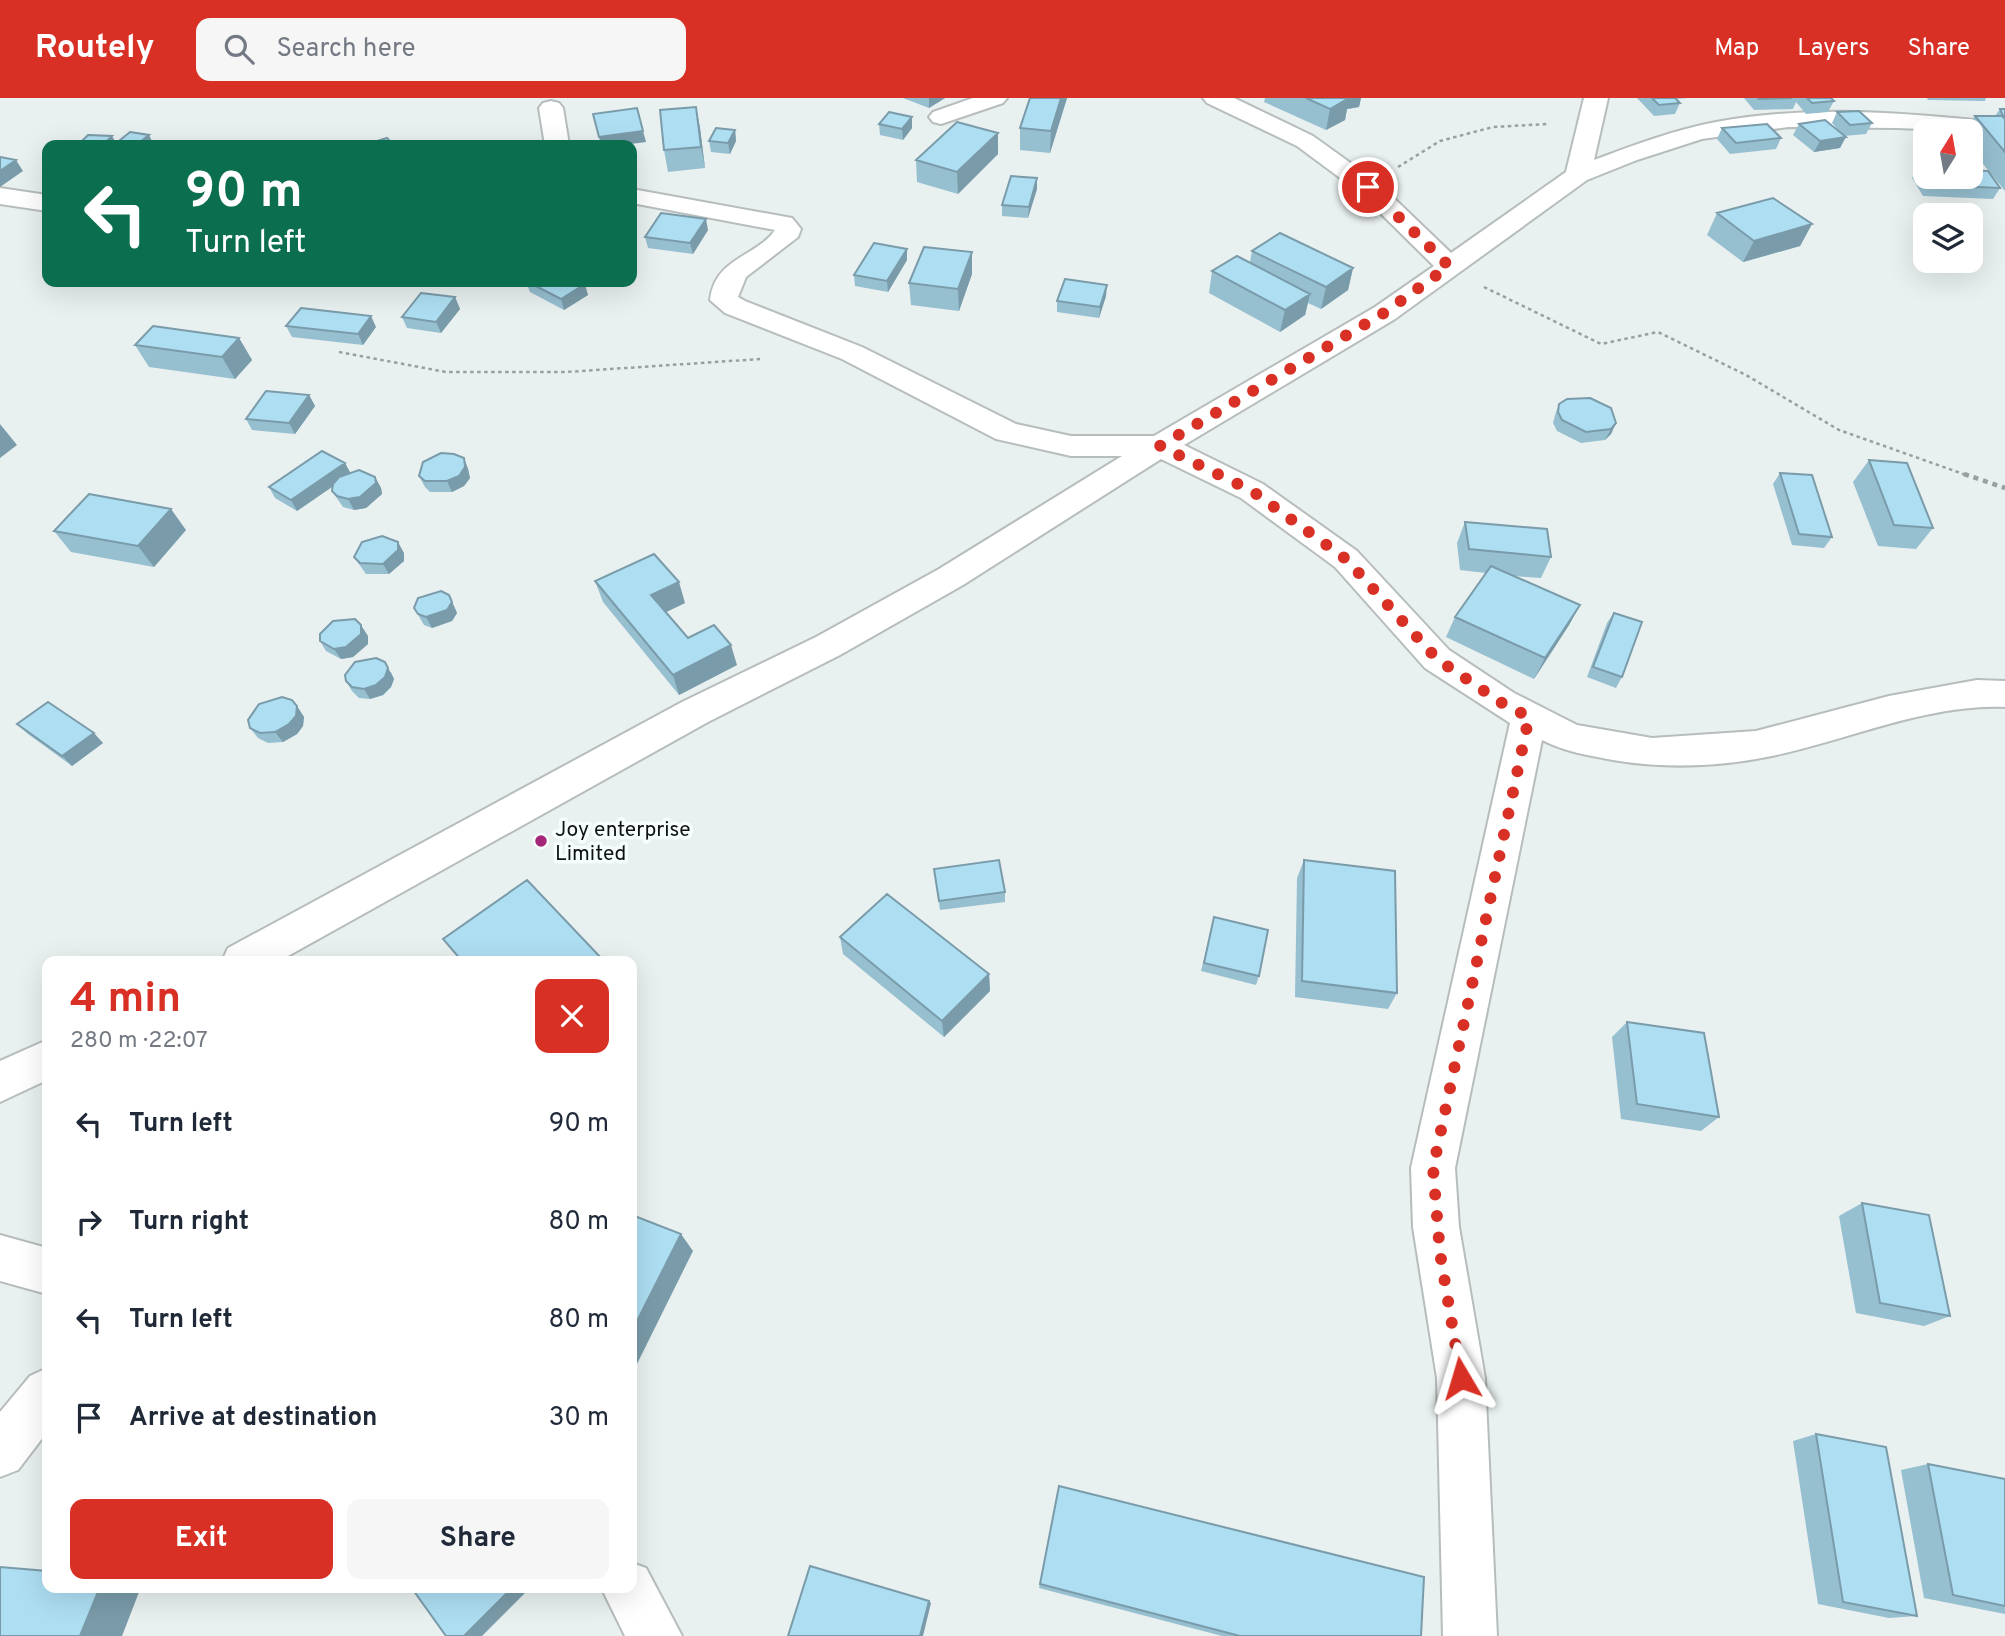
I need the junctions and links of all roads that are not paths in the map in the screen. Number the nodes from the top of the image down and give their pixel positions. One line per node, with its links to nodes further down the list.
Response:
1 (995, 98): 5 (street)
2 (1215, 98): 12 (street)
3 (551, 108): 7 (street)
4 (1593, 110): 8 (street)
5 (941, 117)
6 (2005, 130): 8 (street)
7 (555, 140)
8 (1578, 175): 12 (street)
9 (0, 196): 11 (street)
10 (637, 197): 13 (street)
11 (42, 202)
12 (1449, 266): 13 (street)
13 (1160, 446): 15 (street); 16 (street)
14 (2005, 694): 15 (street)
15 (1529, 717): 25 (street)
16 (251, 956)
17 (42, 1061): 18 (street)
18 (0, 1082)
19 (0, 1258): 20 (street)
20 (42, 1270)
21 (42, 1399): 22 (street)
22 (0, 1452)
23 (630, 1593): 24 (street)
24 (654, 1636)
25 (1470, 1636)

